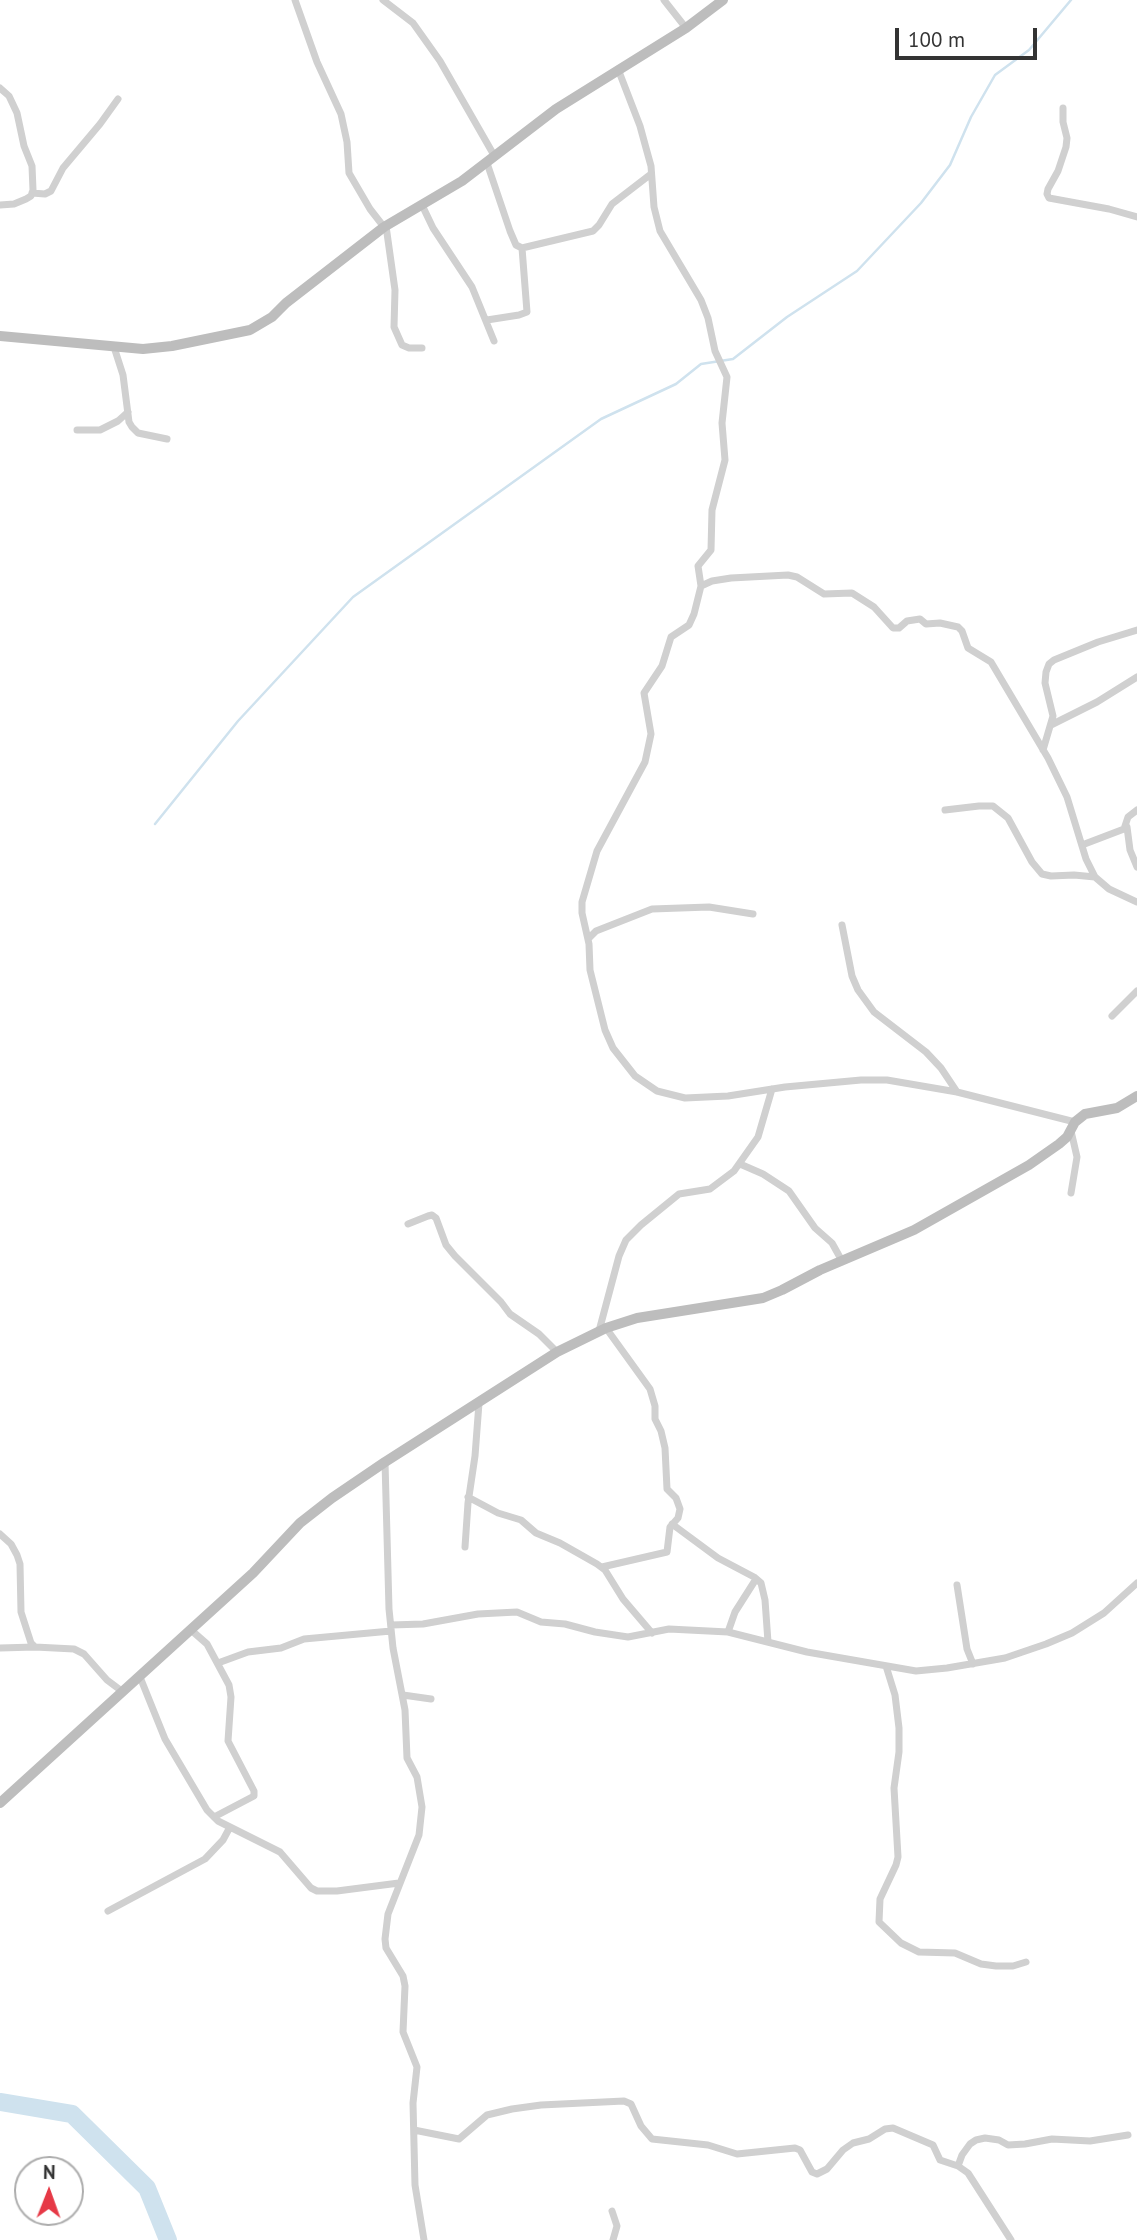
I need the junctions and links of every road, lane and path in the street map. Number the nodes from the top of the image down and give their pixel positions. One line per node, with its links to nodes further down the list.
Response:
1 (295, 0): 16 (street)
2 (383, 0): 10 (street)
3 (664, 0): 5 (street)
4 (723, 0): 5 (street)
5 (686, 28): 6 (street)
6 (617, 69): 10 (street); 11 (street)
7 (0, 88): 12 (street)
8 (118, 99): 12 (street)
9 (1063, 108): 15 (street)
10 (491, 160): 14 (street); 17 (street)
11 (652, 174): 17 (street); 26 (street)
12 (32, 193): 13 (street)
13 (0, 205)
14 (422, 205): 16 (street); 18 (street)
15 (1137, 217)
16 (385, 227): 21 (street); 22 (street)
17 (522, 248): 18 (street)
18 (487, 320): 20 (street)
19 (0, 336): 21 (street)
20 (494, 341)
21 (114, 347): 23 (street)
22 (422, 348)
23 (128, 412): 24 (street); 25 (street)
24 (77, 430)
25 (167, 439)
26 (701, 586): 30 (street); 40 (street)
27 (1137, 630): 29 (street)
28 (1137, 677): 29 (street)
29 (1051, 725): 30 (street)
30 (1043, 750): 34 (street)
31 (945, 810): 36 (street)
32 (1137, 810): 33 (street)
33 (1126, 827): 34 (street); 35 (street)
34 (1082, 845): 36 (street)
35 (1137, 867)
36 (1095, 877): 37 (street)
37 (1137, 902)
38 (753, 914): 40 (street)
39 (842, 925): 44 (street)
40 (589, 938): 43 (street)
41 (1137, 991): 42 (street)
42 (1112, 1016)
43 (772, 1089): 44 (street); 47 (street)
44 (957, 1092): 46 (street)
45 (1137, 1096): 46 (street)
46 (1073, 1127): 48 (street); 50 (street)
47 (740, 1164): 50 (street); 51 (street)
48 (1070, 1193)
49 (408, 1224): 52 (street)
50 (842, 1261): 51 (street)
51 (603, 1330): 52 (street); 56 (street)
52 (557, 1352): 53 (street)
53 (479, 1403): 54 (street); 55 (street)
54 (385, 1462): 63 (street); 64 (street)
55 (468, 1497): 58 (street); 59 (street)
56 (672, 1524): 59 (street); 60 (street)
57 (0, 1534): 68 (street)
58 (466, 1547)
59 (602, 1567): 66 (street)
60 (756, 1579): 65 (street); 67 (street)
61 (1137, 1583): 71 (street)
62 (957, 1585): 71 (street)
63 (391, 1628): 66 (street); 70 (street); 75 (street)
64 (191, 1630): 70 (street); 73 (street)
65 (728, 1632): 66 (street); 67 (street)
66 (652, 1633)
67 (768, 1642): 72 (street)
68 (35, 1647): 69 (street); 74 (street)
69 (0, 1648)
70 (218, 1663): 78 (street)
71 (973, 1664): 72 (street)
72 (886, 1666): 82 (street)
73 (140, 1677): 74 (street); 78 (street)
74 (123, 1692): 77 (street)
75 (403, 1695): 76 (street); 80 (street)
76 (431, 1699)
77 (0, 1803)
78 (214, 1817): 79 (street)
79 (230, 1827): 80 (street); 81 (street)
80 (399, 1883): 83 (street)
81 (108, 1912)
82 (1026, 1962)
83 (414, 2130): 85 (street); 87 (street)
84 (1128, 2135): 85 (street)
85 (958, 2166): 89 (street)
86 (612, 2211): 88 (street)
87 (425, 2240)
88 (613, 2240)
89 (1011, 2240)

